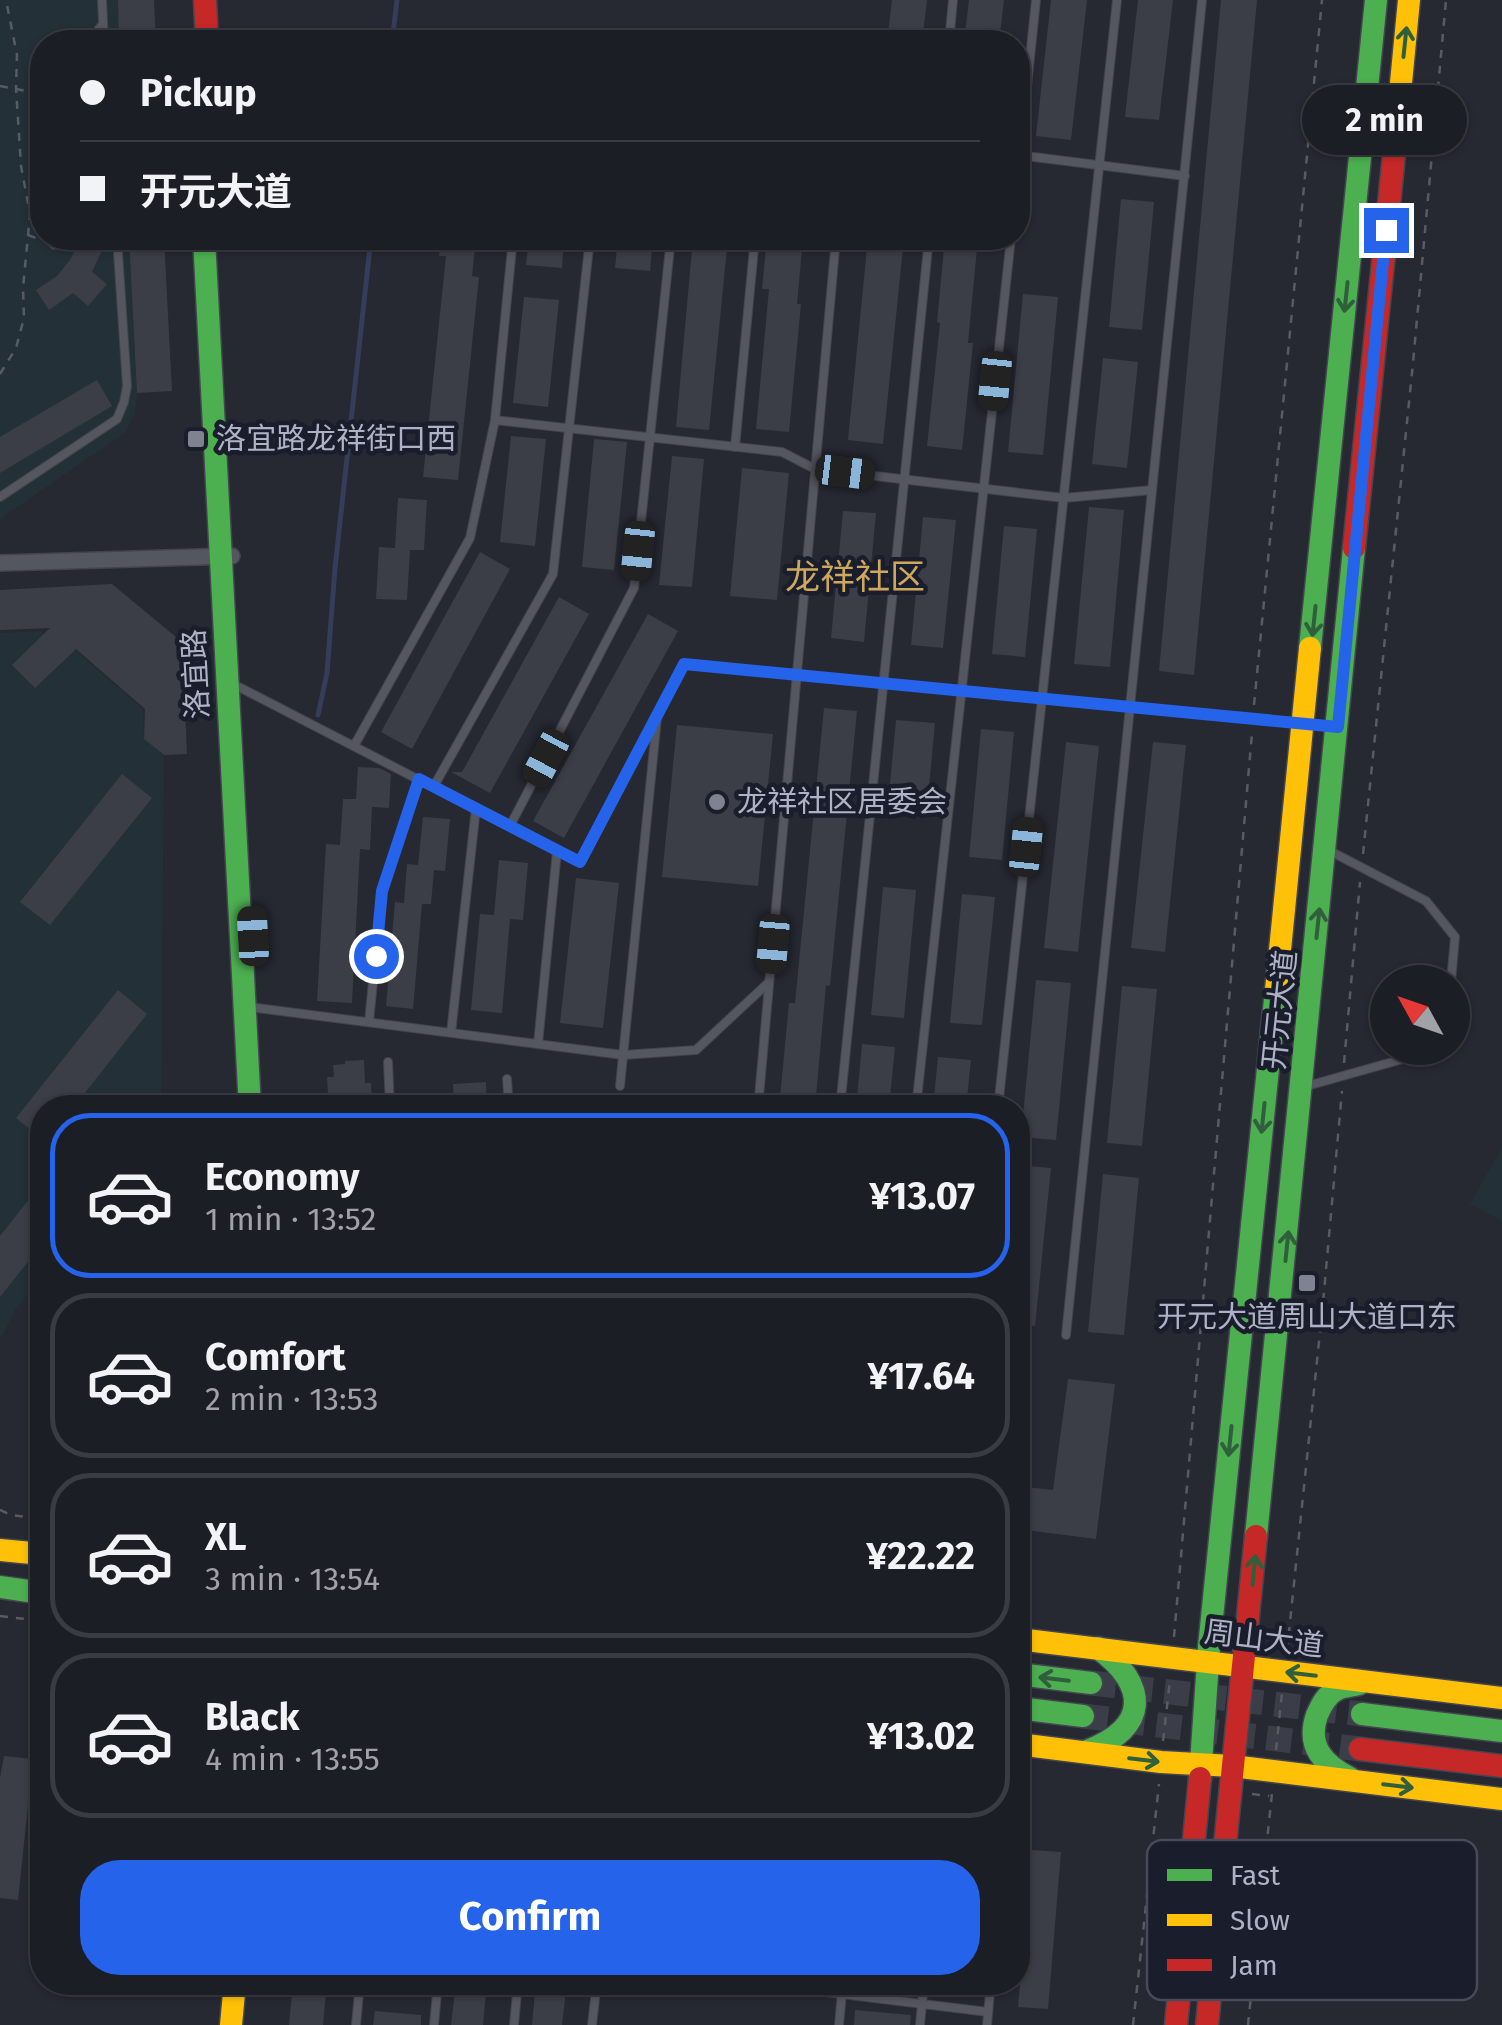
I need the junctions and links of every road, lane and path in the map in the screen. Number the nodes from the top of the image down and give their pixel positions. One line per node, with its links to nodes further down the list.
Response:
1 (6, 0): 21 (path)
2 (102, 0): 13 (lane)
3 (192, 0): 16 (main road)
4 (205, 0): 17 (main road)
5 (954, 0): 18 (lane)
6 (1036, 0): 19 (lane)
7 (1118, 0): 24 (lane)
8 (1202, 0): 25 (lane)
9 (1322, 0): 56 (path)
10 (1376, 0): 57 (main road, 开元大道, one-way to 57)
11 (1409, 0): 58 (main road, 开元大道, one-way to 11)
12 (1446, 0): 66 (path)
13 (103, 24): 14 (lane); 15 (lane)
14 (98, 30)
15 (103, 30)
16 (193, 30)
17 (206, 30)
18 (950, 30)
19 (1030, 52)
20 (0, 86): 21 (path)
21 (16, 88): 22 (path); 36 (path)
22 (30, 91)
23 (1030, 157): 24 (lane)
24 (1100, 166): 25 (lane); 46 (lane)
25 (1184, 176): 44 (lane)
26 (118, 250): 45 (lane)
27 (205, 250): 47 (main road, 洛宜路)
28 (217, 250): 47 (main road, 洛宜路)
29 (512, 250): 37 (lane)
30 (589, 250): 38 (lane)
31 (670, 250): 39 (lane)
32 (754, 250): 40 (lane)
33 (835, 250): 41 (lane)
34 (928, 250): 42 (lane)
35 (1009, 250): 43 (lane)
36 (0, 374)
37 (495, 420): 38 (lane); 59 (lane)
38 (570, 428): 39 (lane); 61 (lane)
39 (650, 438): 40 (lane); 63 (lane)
40 (735, 447): 41 (lane)
41 (815, 469): 42 (lane); 49 (lane)
42 (904, 479): 43 (lane); 50 (lane)
43 (983, 488): 46 (lane); 52 (lane)
44 (1152, 490): 46 (lane); 54 (lane)
45 (0, 498)
46 (1064, 498): 53 (lane)
47 (226, 556): 48 (street); 51 (main road, 洛宜路); 80 (main road, 洛宜路)
48 (0, 562)
49 (797, 674): 50 (lane); 55 (lane); 68 (lane)
50 (884, 683): 52 (lane); 85 (lane)
51 (239, 687): 59 (lane); 69 (main road, 洛宜路)
52 (961, 690): 53 (lane); 86 (lane)
53 (1042, 698): 54 (lane); 87 (lane)
54 (1130, 707): 56 (lane); 88 (lane)
55 (658, 714): 65 (lane); 73 (lane)
56 (1253, 719): 57 (lane); 99 (path)
57 (1304, 724): 58 (lane); 100 (main road, 开元大道, one-way to 100)
58 (1338, 727): 64 (main road, 开元大道)
59 (354, 746): 60 (lane)
60 (419, 779): 61 (lane); 70 (lane)
61 (434, 786): 62 (lane)
62 (476, 808): 63 (lane); 71 (lane)
63 (510, 826): 65 (lane)
64 (1326, 848): 66 (lane); 79 (main road, 开元大道, one-way to 64)
65 (557, 851): 72 (lane)
66 (1362, 867): 67 (lane); 76 (path)
67 (1453, 965)
68 (770, 982): 73 (lane); 84 (lane)
69 (257, 1008): 70 (lane); 81 (main road, 洛宜路)
70 (369, 1022): 71 (lane)
71 (451, 1033): 72 (lane)
72 (538, 1044): 73 (lane)
73 (623, 1055): 78 (lane)
74 (388, 1062): 82 (lane)
75 (1380, 1065): 76 (lane)
76 (1343, 1076): 79 (lane); 102 (path)
77 (508, 1078): 83 (lane)
78 (620, 1086)
79 (1302, 1087): 101 (main road, 开元大道, one-way to 79)
80 (249, 1095)
81 (261, 1095)
82 (389, 1095)
83 (509, 1095)
84 (759, 1095)
85 (841, 1095)
86 (917, 1095)
87 (999, 1095)
88 (1066, 1335)
89 (0, 1510): 90 (path)
90 (30, 1517)
91 (1, 1550): 92 (main road)
92 (30, 1553)
93 (0, 1587): 94 (main road)
94 (30, 1591)
95 (0, 1616): 96 (path)
96 (30, 1620)
97 (1030, 1640): 98 (main road, 周山大道)
98 (1098, 1648): 99 (main road, 周山大道); 113 (main road)
99 (1172, 1658): 100 (main road, 周山大道); 114 (path)
100 (1208, 1662): 101 (main road, 周山大道); 115 (main road, 开元大道)
101 (1244, 1667): 102 (main road, 周山大道); 116 (main road, 开元大道)
102 (1285, 1672): 104 (main road, 周山大道, one-way to 102); 118 (path)
103 (1030, 1676): 105 (main road, one-way to 103)
104 (1367, 1682): 106 (main road, 周山大道); 119 (main road)
105 (1090, 1683)
106 (1502, 1698)
107 (1030, 1709): 109 (main road)
108 (1362, 1714): 110 (main road)
109 (1083, 1716)
110 (1502, 1732)
111 (1030, 1745): 113 (main road)
112 (1360, 1748): 117 (main road)
113 (1084, 1752): 114 (main road, one-way to 114)
114 (1161, 1762): 115 (main road); 121 (path)
115 (1201, 1762): 116 (main road); 122 (main road, 开元大道)
116 (1232, 1766): 118 (main road); 123 (main road, 开元大道)
117 (1502, 1766)
118 (1274, 1771): 119 (main road); 124 (path)
119 (1356, 1781): 120 (main road, one-way to 120)
120 (1502, 1799)
121 (1152, 1840)
122 (1194, 1840)
123 (1225, 1840)
124 (1267, 1840)
125 (1147, 1889): 150 (path)
126 (234, 1995): 141 (main road)
127 (246, 1995): 142 (main road)
128 (359, 1995): 143 (lane)
129 (437, 1995): 144 (lane)
130 (517, 1995): 145 (lane)
131 (595, 1995): 146 (lane)
132 (842, 1995): 147 (lane)
133 (857, 1995): 139 (lane)
134 (923, 1995): 139 (lane)
135 (990, 1995): 140 (lane)
136 (1178, 2000): 151 (main road, 开元大道)
137 (1210, 2000): 152 (main road, 开元大道)
138 (1251, 2000): 153 (path)
139 (922, 2004): 140 (lane); 148 (lane)
140 (988, 2012): 149 (lane)
141 (231, 2025)
142 (243, 2025)
143 (356, 2025)
144 (434, 2025)
145 (514, 2025)
146 (592, 2025)
147 (839, 2025)
148 (920, 2025)
149 (987, 2025)
150 (1132, 2025)
151 (1176, 2025)
152 (1208, 2025)
153 (1248, 2025)

